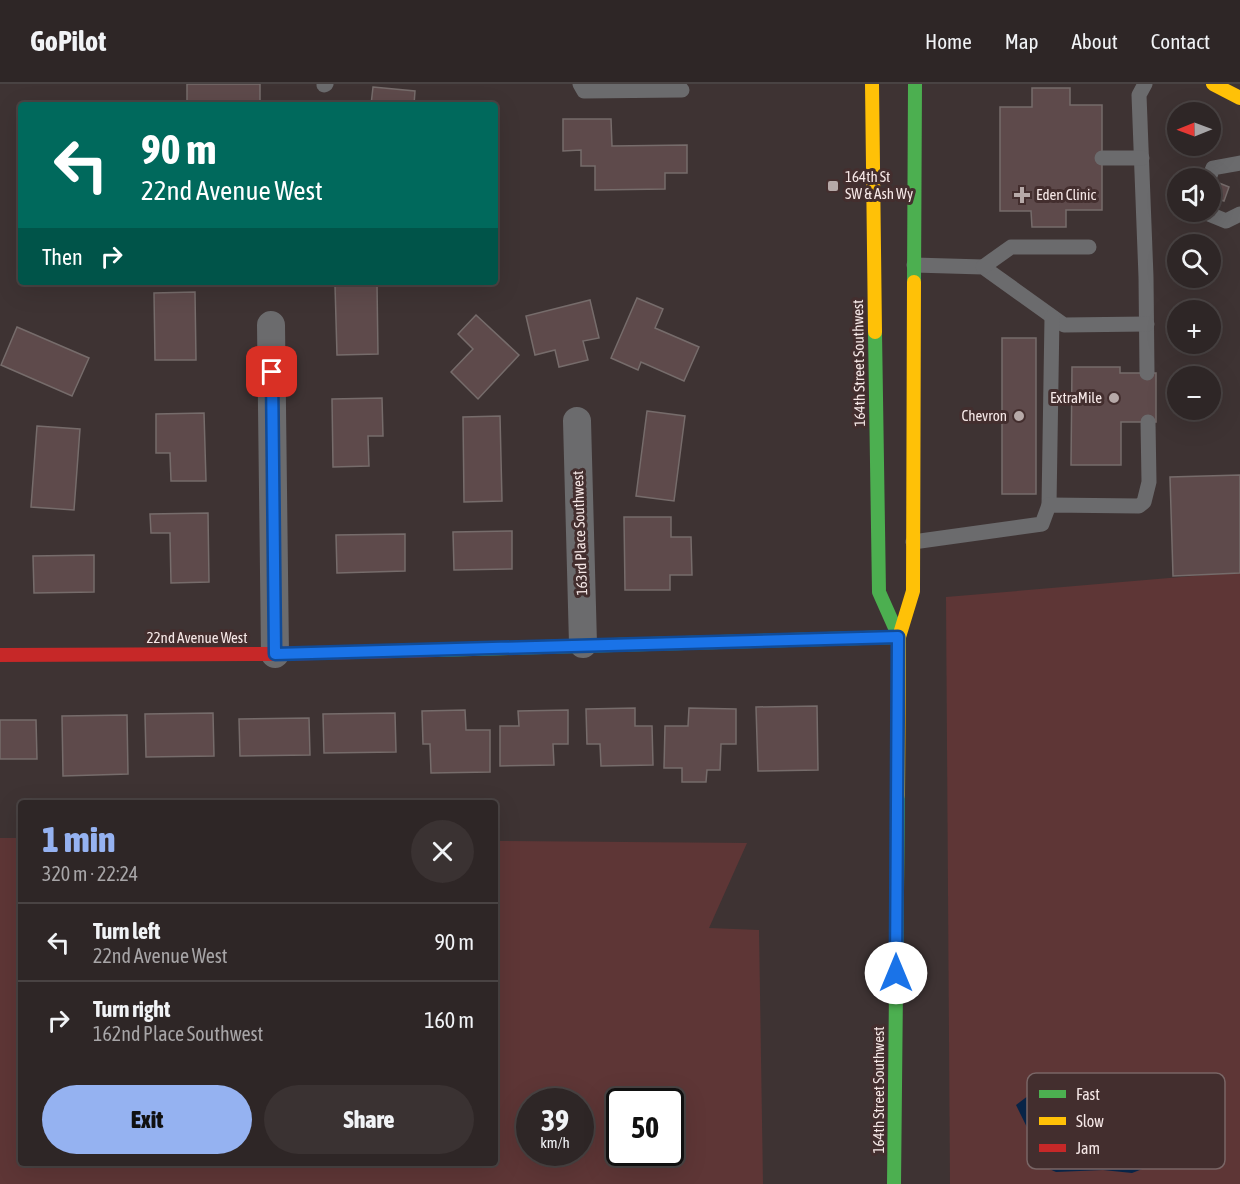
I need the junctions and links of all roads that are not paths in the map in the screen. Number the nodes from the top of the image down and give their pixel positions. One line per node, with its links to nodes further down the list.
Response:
1 (580, 84): 6 (lane)
2 (872, 84): 25 (main road, 164th Street Southwest)
3 (915, 84): 15 (main road, 164th Street Southwest)
4 (1145, 84): 9 (lane)
5 (1214, 84): 7 (main road)
6 (682, 90)
7 (1240, 98)
8 (1102, 158): 9 (lane)
9 (1142, 158): 18 (lane)
10 (1240, 162): 11 (lane)
11 (1213, 168)
12 (1240, 214): 13 (lane)
13 (1221, 219)
14 (1089, 247): 16 (lane)
15 (914, 265): 16 (lane); 24 (main road, 164th Street Southwest)
16 (983, 267): 17 (lane)
17 (1052, 317): 18 (lane); 23 (lane)
18 (1147, 324): 20 (lane)
19 (272, 325): 27 (street)
20 (1147, 373)
21 (577, 421): 26 (street, 163rd Place Southwest)
22 (1148, 422): 23 (lane)
23 (1049, 505): 24 (lane)
24 (913, 542): 25 (main road, 164th Street Southwest)
25 (898, 637): 26 (main road, 22nd Avenue West); 29 (main road, 164th Street Southwest)
26 (583, 645): 27 (main road, 22nd Avenue West)
27 (275, 654): 28 (main road, 22nd Avenue West)
28 (0, 655)
29 (894, 1184)

